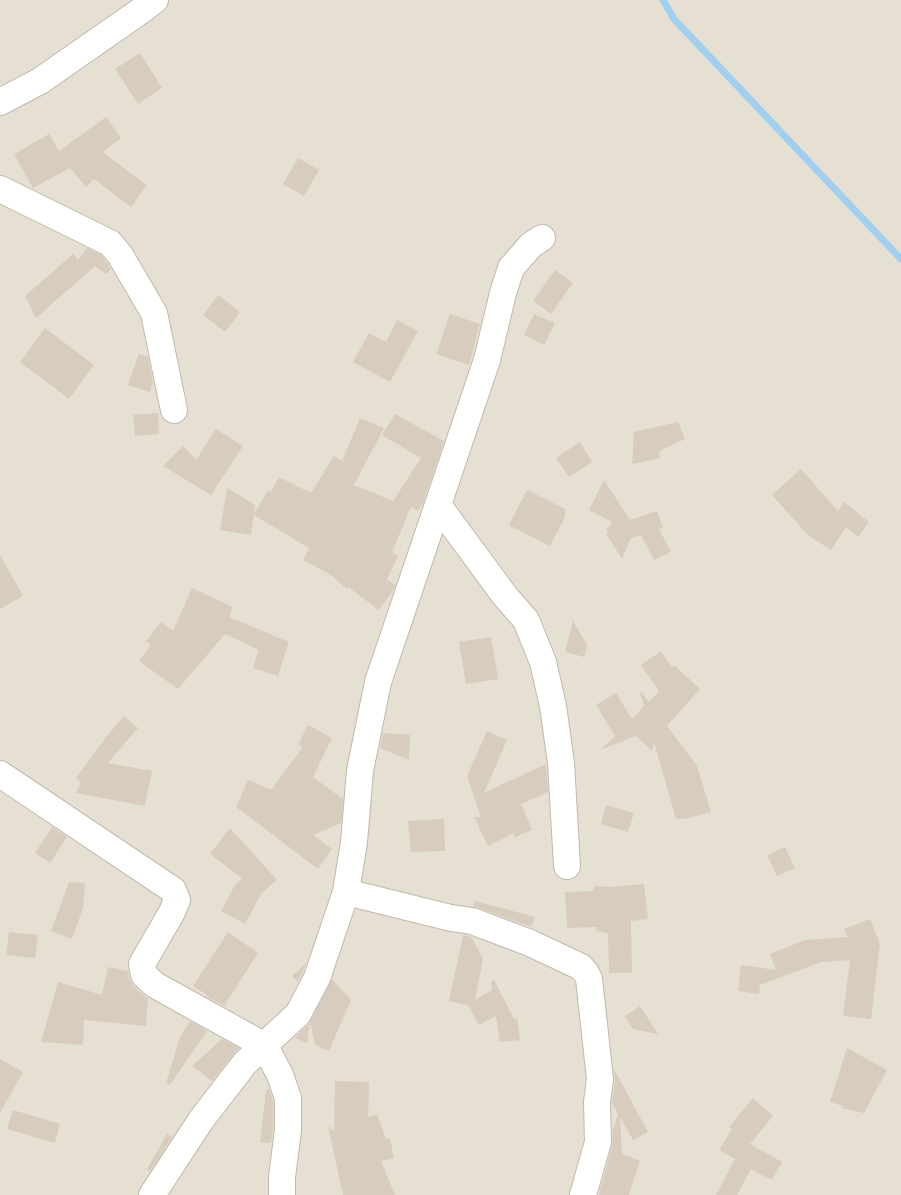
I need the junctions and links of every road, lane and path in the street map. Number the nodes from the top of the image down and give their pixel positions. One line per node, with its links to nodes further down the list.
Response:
1 (154, 0): 2 (street)
2 (0, 102)
3 (0, 189): 5 (street)
4 (542, 238): 6 (street)
5 (174, 410)
6 (438, 505): 8 (street); 9 (street)
7 (0, 774): 10 (street)
8 (567, 866)
9 (346, 892): 10 (street); 13 (street)
10 (265, 1046): 11 (street); 12 (street)
11 (152, 1195)
12 (282, 1195)
13 (583, 1195)

